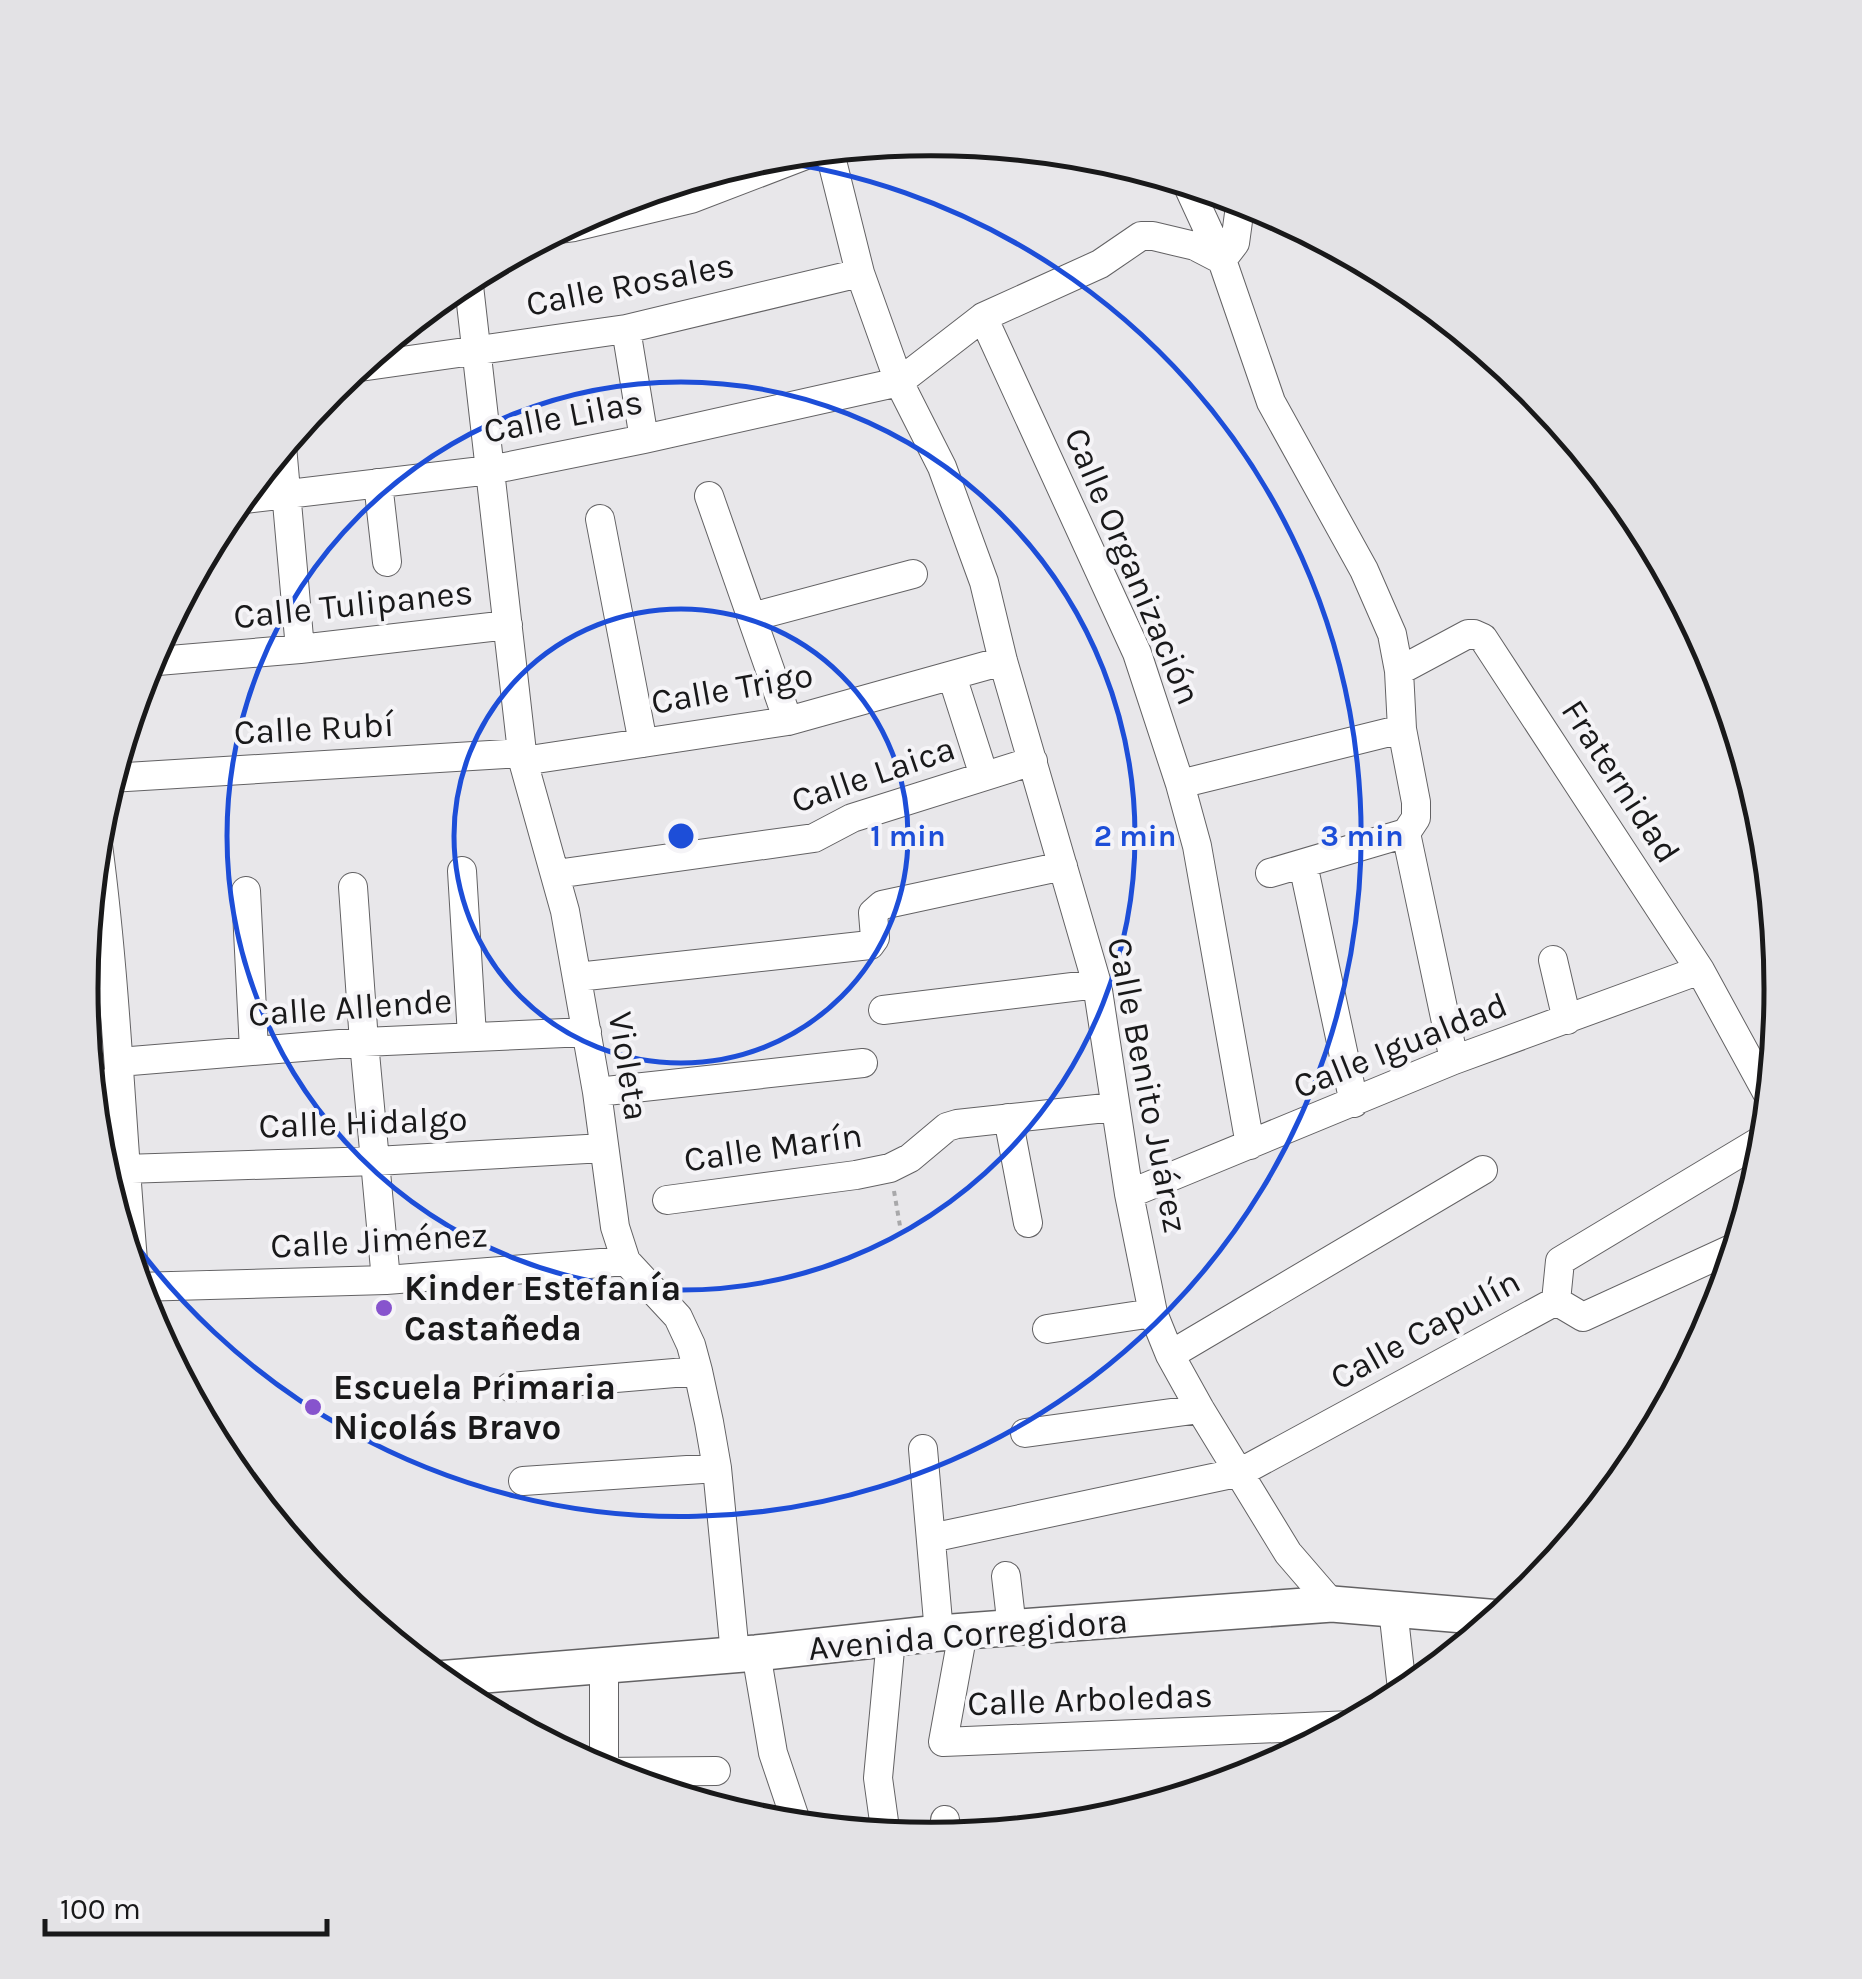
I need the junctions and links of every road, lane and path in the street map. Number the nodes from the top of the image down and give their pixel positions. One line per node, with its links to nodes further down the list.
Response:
1 (832, 162): 7 (street, Calle Benito Juárez)
2 (752, 176): 5 (street)
3 (1194, 198): 6 (street)
4 (1239, 215): 6 (street)
5 (620, 216)
6 (1222, 260): 9 (street); 29 (street)
7 (860, 272): 10 (street, Calle Rosales); 13 (street, Calle Benito Juárez)
8 (470, 295): 11 (street, Violeta)
9 (984, 317): 13 (street); 38 (street, Calle Organización)
10 (626, 329): 11 (street, Calle Rosales); 14 (street)
11 (476, 350): 12 (street, Calle Rosales); 16 (street, Violeta)
12 (380, 364)
13 (899, 382): 14 (street, Calle Lilas); 28 (street, Calle Benito Juárez)
14 (644, 439): 16 (street, Calle Lilas)
15 (284, 465): 18 (street)
16 (490, 470): 17 (street, Calle Lilas); 25 (street, Violeta)
17 (378, 483): 18 (street, Calle Lilas); 22 (street)
18 (286, 494): 20 (street, Calle Lilas); 26 (street)
19 (709, 496): 24 (street)
20 (259, 497)
21 (600, 519): 33 (street)
22 (386, 562)
23 (913, 574): 24 (street)
24 (752, 617): 31 (street)
25 (508, 625): 26 (street, Calle Tulipanes); 34 (street, Violeta)
26 (300, 649): 27 (street, Calle Tulipanes)
27 (166, 660)
28 (1003, 661): 30 (street, Calle Trigo); 35 (street, Calle Benito Juárez)
29 (1398, 671): 32 (street); 49 (street, Fraternidad)
30 (952, 676): 31 (street, Calle Trigo); 36 (street)
31 (788, 721): 33 (street, Calle Trigo)
32 (1402, 729): 38 (street); 39 (street)
33 (643, 743): 34 (street, Calle Trigo)
34 (522, 757): 37 (street, Calle Rubí); 44 (street, Violeta)
35 (1033, 761): 36 (street, Calle Laica); 41 (street, Calle Benito Juárez)
36 (984, 776): 44 (street, Calle Laica)
37 (125, 777)
38 (1180, 784): 69 (street, Calle Organización)
39 (1406, 834): 40 (street); 60 (street)
40 (1303, 864): 43 (street); 66 (street)
41 (1063, 866): 50 (street); 53 (street, Calle Benito Juárez)
42 (462, 871): 57 (street)
43 (1270, 873)
44 (556, 874): 50 (street, Violeta)
45 (353, 887): 58 (street)
46 (246, 890): 59 (street)
47 (102, 907): 52 (street)
48 (1553, 960): 55 (street)
49 (1700, 970): 55 (street, Calle Igualdad); 63 (street, Fraternidad)
50 (576, 978): 56 (street, Violeta)
51 (98, 980): 52 (street)
52 (112, 980): 62 (street)
53 (1096, 984): 54 (street); 67 (street, Calle Benito Juárez)
54 (883, 1010)
55 (1567, 1020): 60 (street, Calle Igualdad)
56 (587, 1032): 57 (street, Calle Allende); 65 (street, Violeta)
57 (472, 1036): 58 (street, Calle Allende)
58 (364, 1042): 59 (street, Calle Allende); 72 (street)
59 (254, 1050): 62 (street, Calle Allende)
60 (1454, 1060): 66 (street, Calle Igualdad)
61 (863, 1063): 65 (street)
62 (119, 1073): 64 (street, Calle Allende); 74 (street)
63 (1759, 1078)
64 (103, 1079)
65 (597, 1092): 70 (street, Violeta)
66 (1354, 1103): 69 (street, Calle Igualdad)
67 (1116, 1107): 68 (street, Calle Marín); 76 (street, Calle Benito Juárez)
68 (1008, 1118): 73 (street, Calle Marín); 79 (street)
69 (1250, 1145): 76 (street, Calle Igualdad)
70 (604, 1148): 72 (street, Calle Hidalgo); 82 (street, Violeta)
71 (1749, 1148): 85 (street, Calle Capulín)
72 (376, 1161): 74 (street, Calle Hidalgo); 83 (street)
73 (890, 1168): 77 (street, Calle Marín); 80 (path)
74 (124, 1169): 78 (street)
75 (1482, 1170): 88 (street)
76 (1129, 1194): 86 (street, Calle Benito Juárez)
77 (667, 1200)
78 (129, 1213)
79 (1028, 1223)
80 (900, 1226)
81 (1721, 1254): 85 (street)
82 (626, 1261): 83 (street, Calle Jiménez); 89 (street, Violeta)
83 (386, 1280): 84 (street, Calle Jiménez)
84 (152, 1285)
85 (1556, 1301): 95 (street, Calle Capulín)
86 (1152, 1313): 87 (street); 88 (street, Calle Benito Juárez)
87 (1047, 1328)
88 (1170, 1355): 91 (street, Calle Benito Juárez)
89 (698, 1372): 90 (street); 94 (street, Violeta)
90 (510, 1387)
91 (1200, 1409): 92 (street); 95 (street, Calle Benito Juárez)
92 (1024, 1433)
93 (923, 1450): 97 (street)
94 (716, 1468): 96 (street); 105 (street, Violeta)
95 (1241, 1472): 97 (street, Calle Capulín); 99 (street, Calle Benito Juárez)
96 (522, 1481)
97 (931, 1538): 103 (street)
98 (1006, 1576): 102 (street)
99 (1332, 1604): 100 (main road, Avenida Corregidora); 102 (main road, Avenida Corregidora)
100 (1393, 1609): 101 (main road, Avenida Corregidora); 108 (street)
101 (1479, 1617)
102 (1012, 1628): 103 (main road, Avenida Corregidora)
103 (951, 1632): 104 (main road, Avenida Corregidora); 109 (street, Calle Arboledas)
104 (892, 1639): 105 (main road, Avenida Corregidora); 114 (street)
105 (746, 1653): 106 (main road, Avenida Corregidora); 113 (street, Violeta)
106 (604, 1666): 107 (main road, Avenida Corregidora); 110 (street)
107 (461, 1678)
108 (1400, 1679)
109 (1315, 1729)
110 (603, 1756)
111 (716, 1771): 112 (street)
112 (645, 1772)
113 (792, 1811)
114 (884, 1821)

